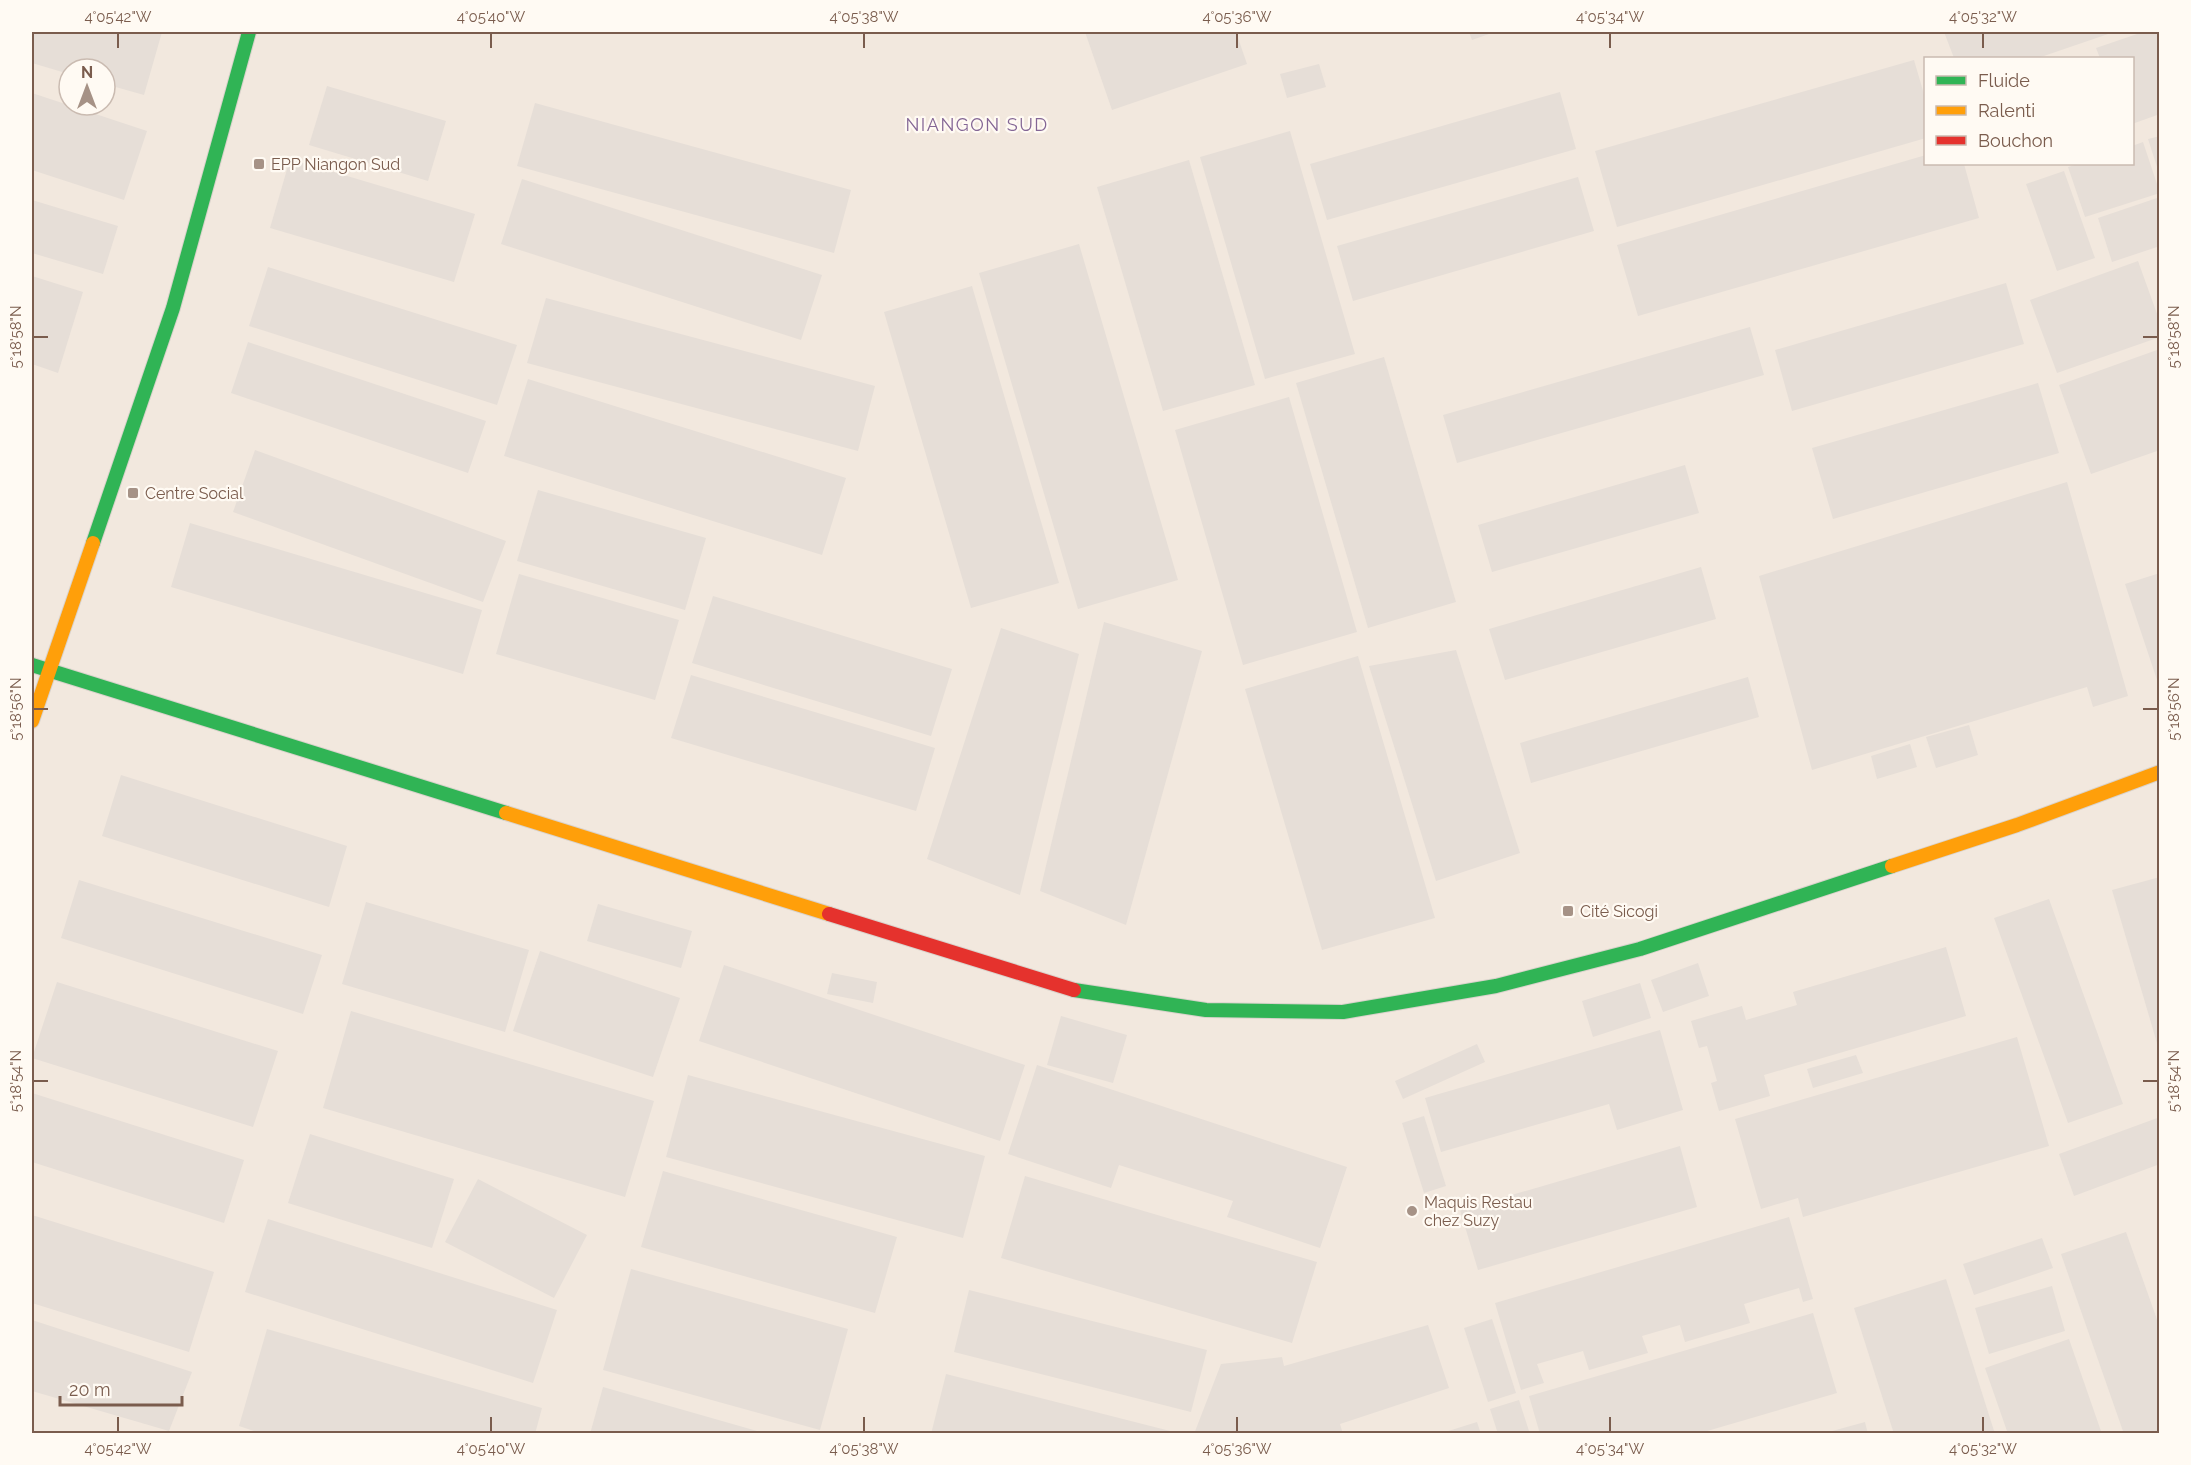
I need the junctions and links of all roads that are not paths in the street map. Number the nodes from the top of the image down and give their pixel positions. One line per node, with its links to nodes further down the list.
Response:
1 (249, 32): 3 (street)
2 (32, 665): 3 (street)
3 (48, 670): 4 (street); 5 (street)
4 (32, 721)
5 (2160, 772)

